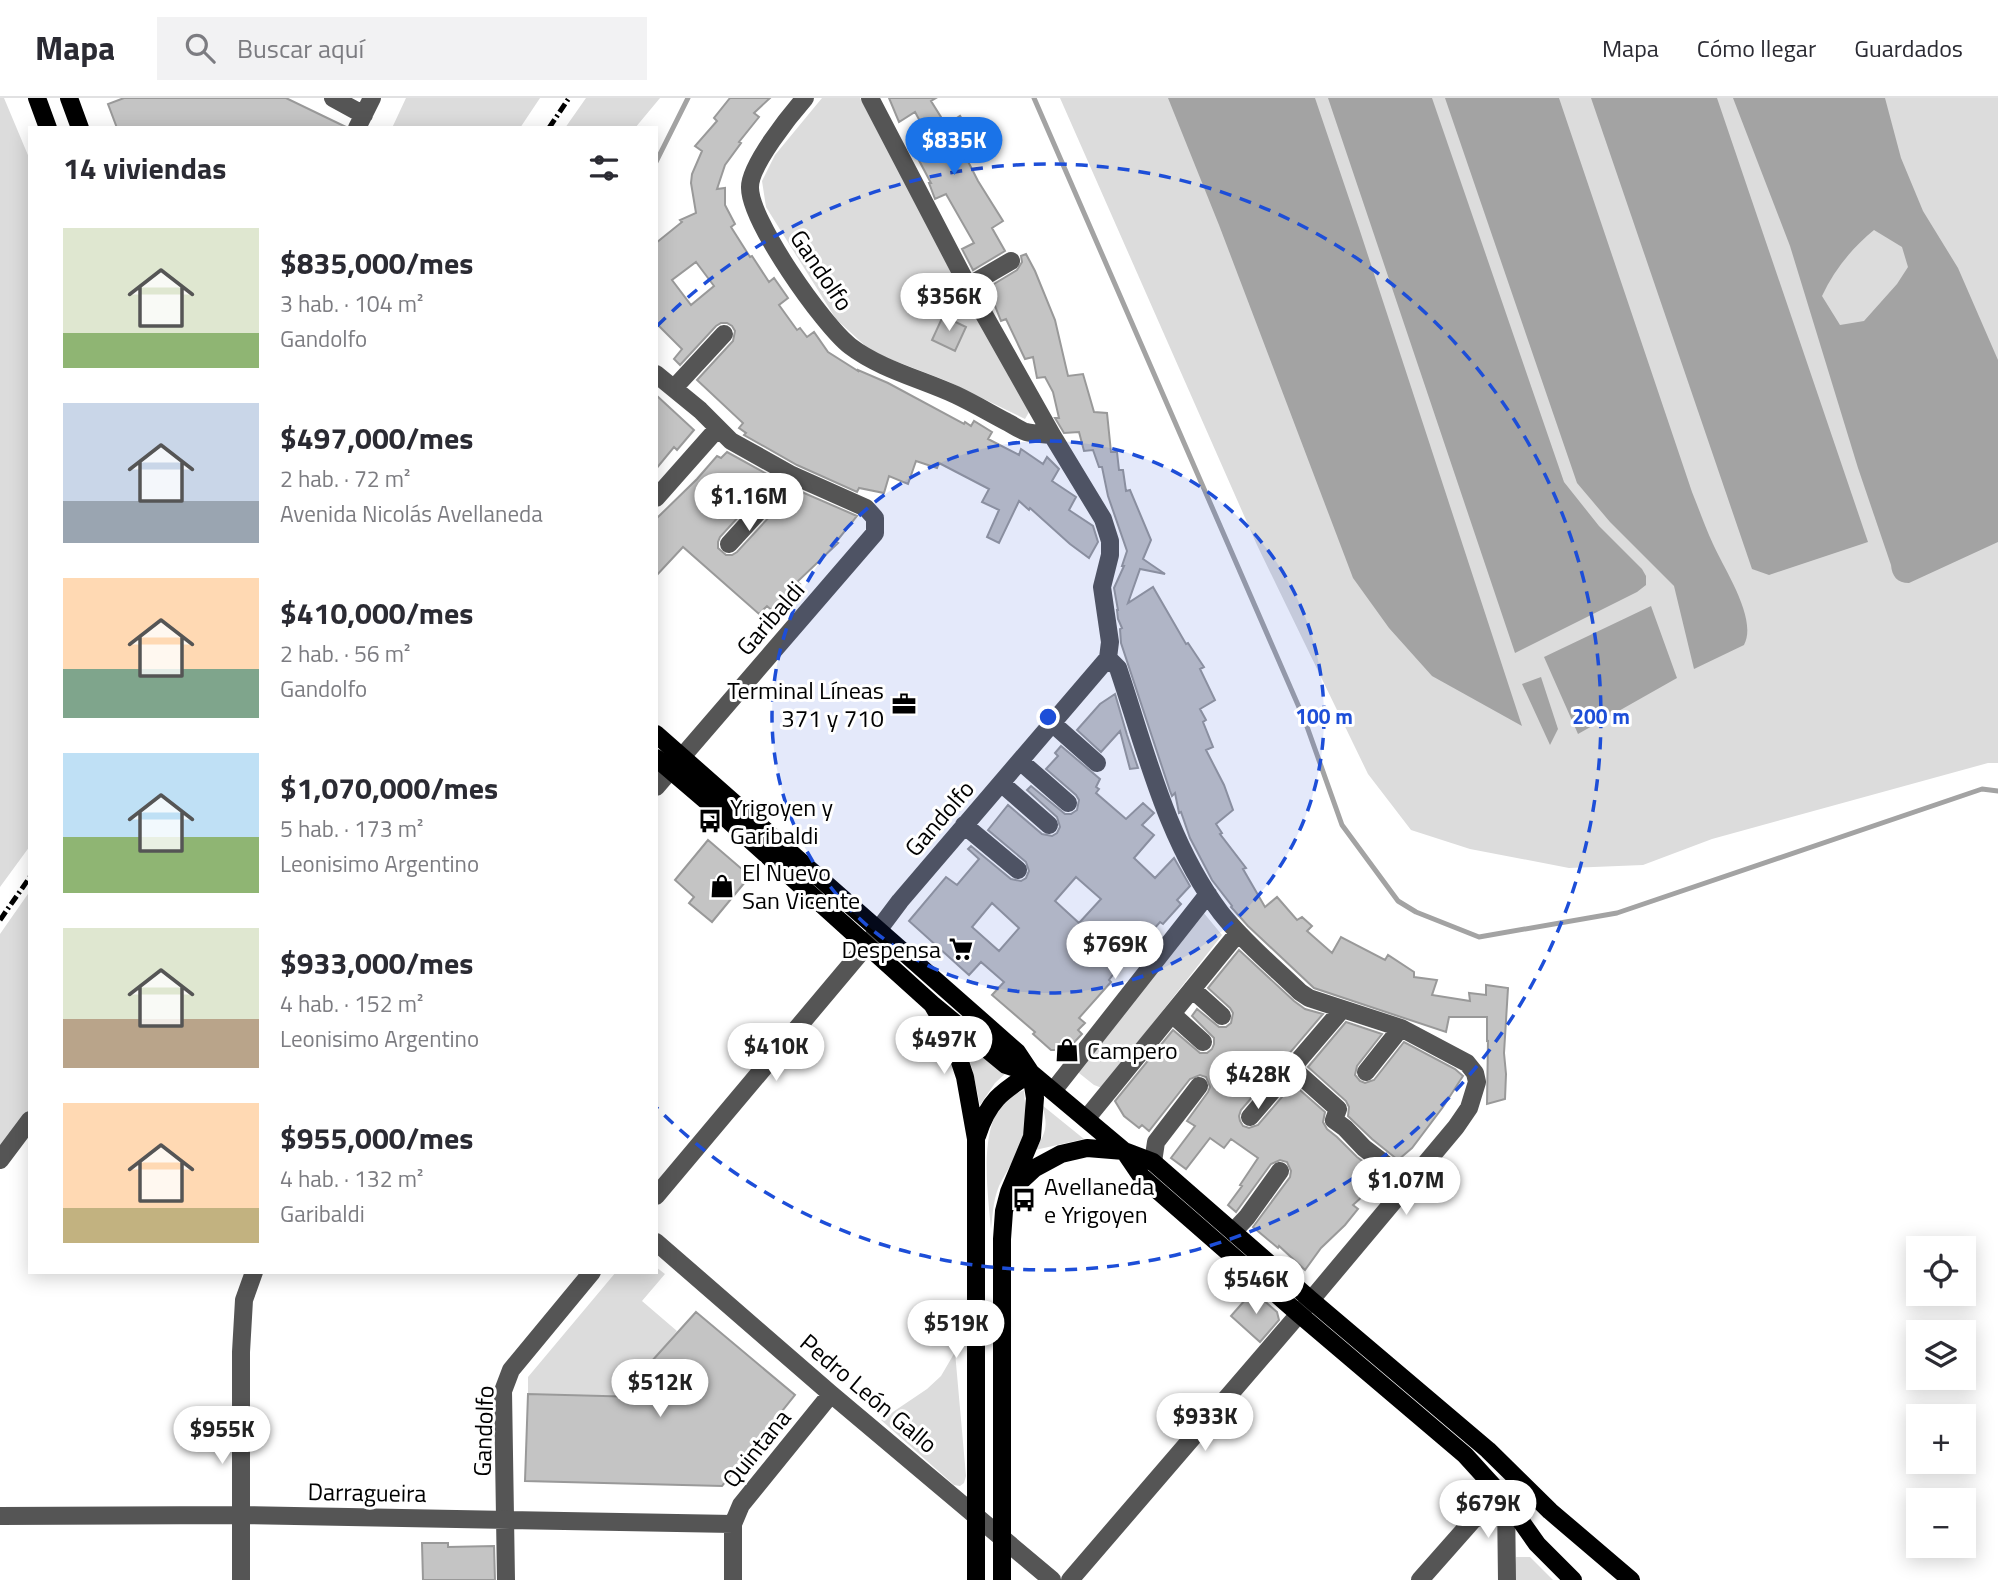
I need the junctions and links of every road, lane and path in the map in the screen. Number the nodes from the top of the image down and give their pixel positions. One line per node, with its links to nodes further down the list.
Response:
1 (37, 98): 8 (main road)
2 (69, 98): 9 (main road)
3 (333, 98): 7 (street)
4 (372, 98): 7 (street)
5 (805, 98): 16 (street, Gandolfo)
6 (870, 98): 11 (street)
7 (361, 121)
8 (47, 126)
9 (79, 126)
10 (1011, 261): 11 (street)
11 (968, 286): 16 (street)
12 (724, 334): 14 (street)
13 (658, 376): 14 (street)
14 (674, 388): 15 (street)
15 (718, 428): 17 (street); 18 (street)
16 (1052, 435): 20 (street)
17 (792, 475): 19 (street); 23 (street, Garibaldi)
18 (658, 496)
19 (729, 544)
20 (1108, 658): 21 (street, Gandolfo); 34 (street)
21 (1052, 723): 25 (street, Gandolfo); 26 (street)
22 (658, 736): 23 (main road)
23 (683, 757): 27 (street, Garibaldi); 35 (main road)
24 (658, 760): 27 (main road)
25 (1020, 761): 28 (street, Gandolfo); 30 (street)
26 (1097, 763)
27 (671, 770): 29 (street, Garibaldi); 37 (main road)
28 (1001, 783): 31 (street, Gandolfo); 32 (street)
29 (658, 785)
30 (1068, 803)
31 (964, 825): 33 (street); 35 (street, Gandolfo)
32 (1049, 825)
33 (1018, 870)
34 (1208, 894): 36 (street); 49 (street)
35 (879, 930): 37 (street, Gandolfo); 47 (main road)
36 (1238, 933): 38 (street); 43 (street)
37 (867, 945): 39 (main road); 60 (street, Gandolfo)
38 (1192, 989): 41 (street); 42 (street)
39 (932, 1004): 47 (main road); 53 (main road)
40 (1340, 1012): 45 (street)
41 (1172, 1014): 44 (street); 51 (street)
42 (1222, 1016)
43 (1401, 1028): 46 (street); 58 (street)
44 (1203, 1042)
45 (1292, 1068): 50 (street); 58 (street)
46 (1366, 1072)
47 (1031, 1073): 49 (main road); 53 (main road); 59 (main road)
48 (1199, 1086): 56 (street)
49 (1053, 1091): 51 (main road)
50 (1250, 1116)
51 (1086, 1119): 54 (main road)
52 (28, 1123): 55 (street)
53 (976, 1139): 71 (main road)
54 (1124, 1151): 56 (main road); 59 (main road); 65 (main road)
55 (0, 1160)
56 (1153, 1162): 61 (main road)
57 (1280, 1171): 61 (street)
58 (1410, 1183): 65 (street)
59 (1009, 1192): 74 (main road)
60 (658, 1194)
61 (1233, 1232): 65 (main road)
62 (658, 1244): 66 (street, Pedro León Gallo)
63 (253, 1274): 69 (street)
64 (590, 1274): 72 (street, Gandolfo)
65 (1305, 1307): 67 (main road); 68 (main road); 81 (street)
66 (831, 1394): 71 (street, Pedro León Gallo); 73 (street, Quintana)
67 (1522, 1481): 68 (street); 85 (main road)
68 (1506, 1500): 82 (street); 83 (street); 84 (main road)
69 (241, 1515): 70 (street, Darragueira); 72 (street, Darragueira); 75 (street)
70 (0, 1516)
71 (976, 1516): 74 (street, Pedro León Gallo); 78 (main road)
72 (506, 1519): 73 (street, Darragueira); 76 (street, Gandolfo)
73 (733, 1524): 77 (street, Quintana)
74 (1002, 1538): 79 (main road); 80 (street, Pedro León Gallo)
75 (241, 1580)
76 (506, 1580)
77 (733, 1580)
78 (976, 1580)
79 (1002, 1580)
80 (1052, 1580)
81 (1070, 1580)
82 (1420, 1580)
83 (1507, 1580)
84 (1573, 1580)
85 (1631, 1580)

